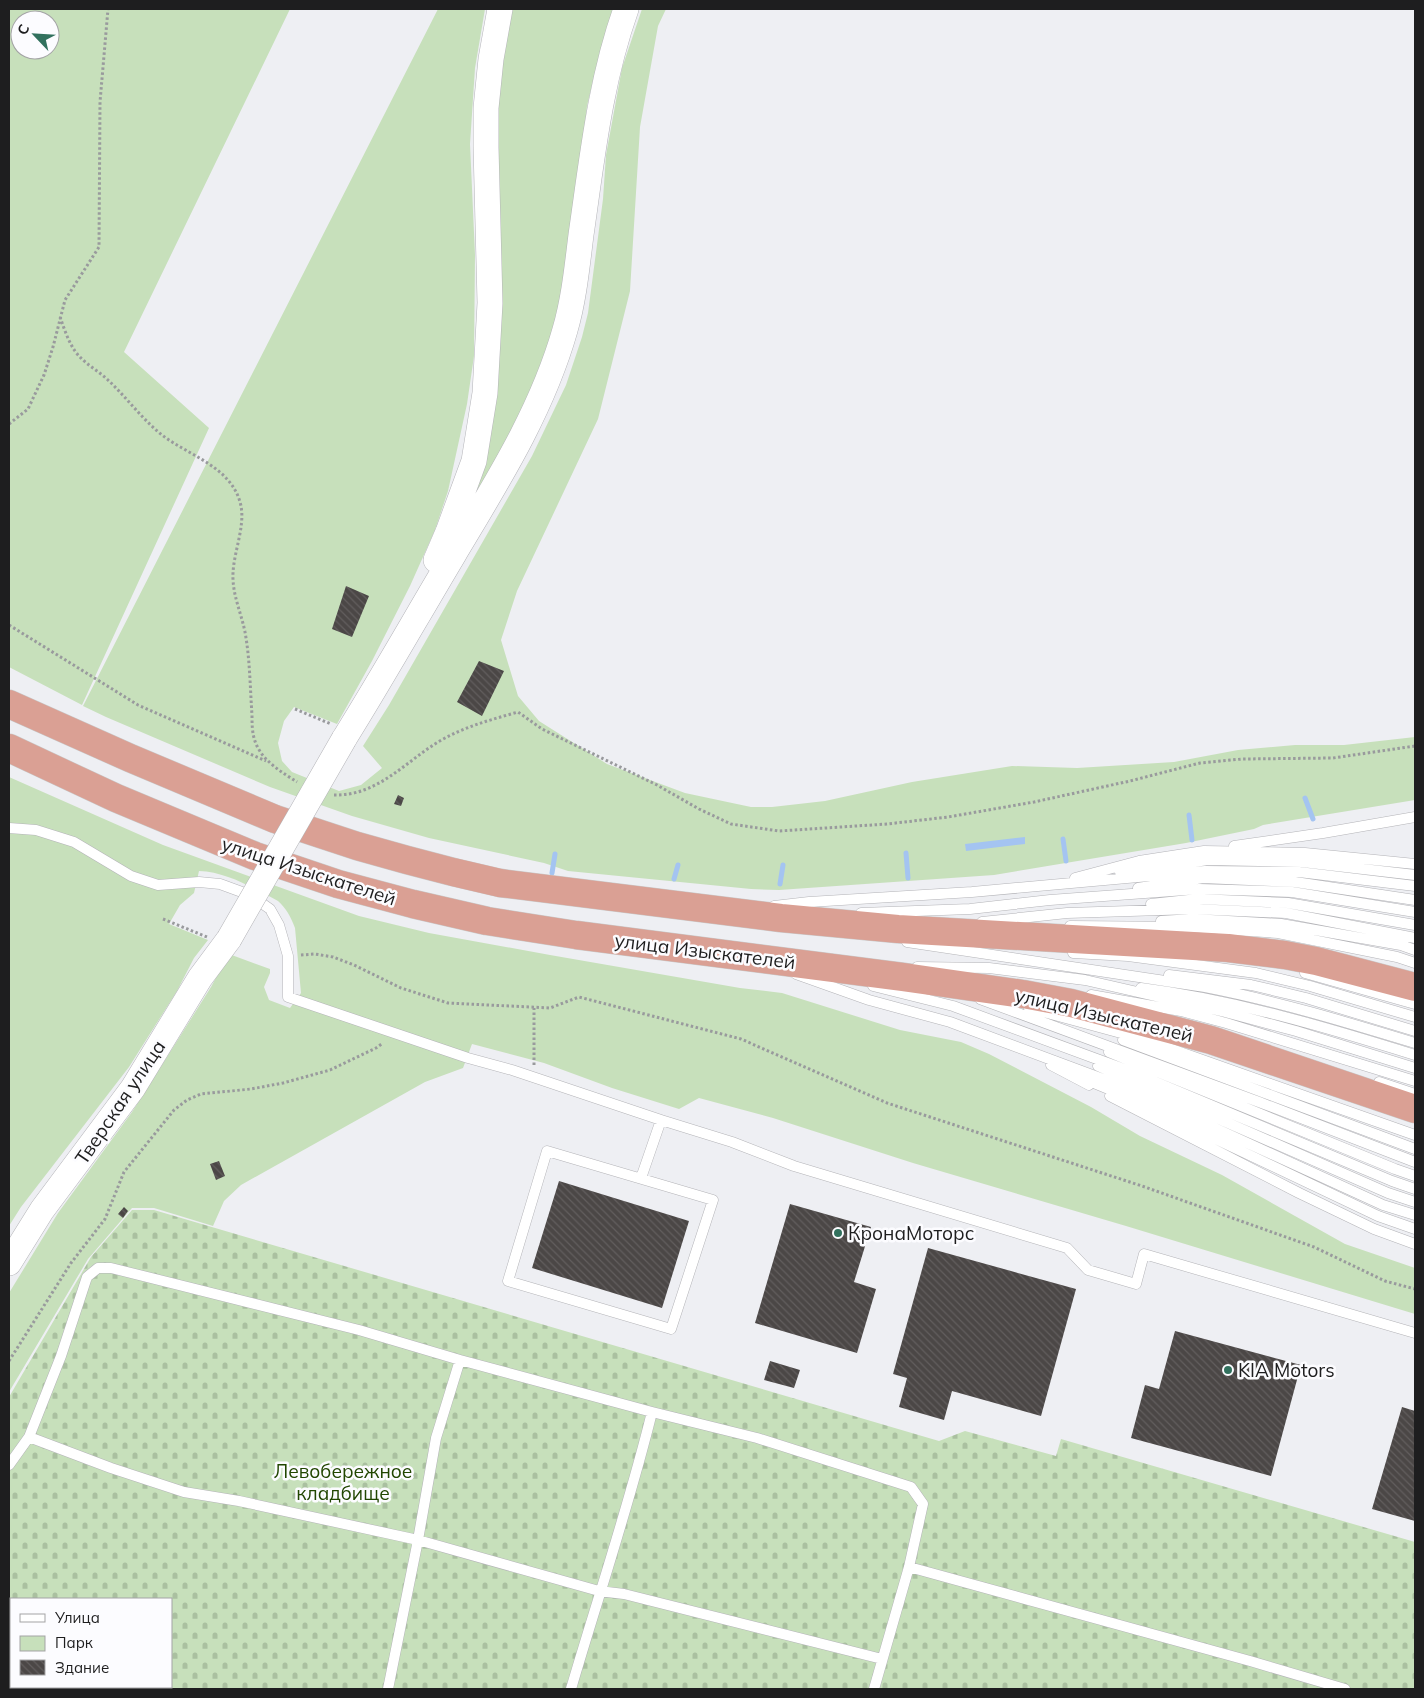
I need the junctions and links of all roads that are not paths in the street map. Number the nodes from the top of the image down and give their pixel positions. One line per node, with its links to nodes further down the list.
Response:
1 (500, 9): 4 (street)
2 (626, 9): 4 (street)
3 (9, 704): 16 (highway, улица Изыскателей)
4 (341, 733): 70 (street, Тверская улица, bridge)
5 (9, 748): 29 (highway, улица Изыскателей)
6 (1415, 817): 8 (lane)
7 (9, 828): 59 (lane)
8 (1204, 851): 9 (lane); 11 (lane)
9 (1415, 864)
10 (1415, 875): 11 (lane)
11 (1070, 879): 13 (lane)
12 (1415, 886): 13 (lane)
13 (1030, 887): 16 (lane)
14 (1050, 900): 15 (lane); 16 (lane); 17 (lane)
15 (1415, 900)
16 (734, 912): 19 (highway, улица Изыскателей)
17 (1415, 912)
18 (1067, 913): 20 (lane); 21 (lane); 24 (lane)
19 (780, 918): 23 (highway, улица Изыскателей); 25 (lane)
20 (972, 924): 22 (lane); 23 (lane)
21 (1415, 925)
22 (1087, 932): 23 (highway, улица Изыскателей); 26 (lane); 30 (lane); 35 (lane); 39 (highway, улица Изыскателей)
23 (895, 934): 33 (lane)
24 (1415, 938)
25 (1015, 948)
26 (1415, 950)
27 (1062, 952): 28 (lane)
28 (1128, 956): 31 (lane); 42 (lane)
29 (753, 957): 32 (lane); 38 (highway, улица Изыскателей); 43 (lane); 46 (lane)
30 (1415, 963)
31 (1268, 965)
32 (871, 966): 36 (lane); 37 (lane)
33 (1089, 969): 45 (lane); 48 (lane)
34 (1295, 970): 41 (lane)
35 (1415, 977)
36 (1085, 980): 50 (lane); 53 (lane)
37 (1016, 982)
38 (949, 986): 40 (highway, улица Изыскателей); 44 (lane)
39 (1415, 987)
40 (1071, 1004): 47 (lane); 49 (lane); 56 (lane); 58 (highway, улица Изыскателей); 60 (lane); 61 (lane)
41 (1415, 1004)
42 (1415, 1017)
43 (984, 1018): 65 (lane); 66 (lane)
44 (1044, 1024): 62 (lane); 63 (lane)
45 (1415, 1031)
46 (978, 1032): 52 (lane); 67 (lane)
47 (1244, 1040)
48 (1415, 1043)
49 (1208, 1050)
50 (1415, 1055)
51 (1244, 1062): 54 (lane)
52 (1049, 1064): 68 (lane); 69 (lane)
53 (1415, 1068)
54 (1279, 1074)
55 (1370, 1080): 57 (lane)
56 (1415, 1081)
57 (1415, 1094)
58 (1415, 1109)
59 (661, 1120): 64 (lane); 71 (lane)
60 (1415, 1135)
61 (1415, 1149)
62 (1415, 1162)
63 (1415, 1176)
64 (641, 1178): 64 (lane)
65 (1415, 1189)
66 (1415, 1202)
67 (1415, 1215)
68 (1415, 1229)
69 (1415, 1244)
70 (9, 1263)
71 (1415, 1333)
72 (460, 1360): 73 (lane); 74 (lane); 76 (lane)
73 (652, 1412): 77 (lane); 78 (lane)
74 (29, 1437): 75 (lane); 76 (lane)
75 (9, 1465)
76 (418, 1540): 78 (lane); 80 (lane)
77 (910, 1567): 79 (lane); 83 (lane)
78 (599, 1591): 79 (lane); 81 (lane)
79 (882, 1659): 82 (lane)
80 (388, 1689)
81 (571, 1689)
82 (874, 1689)
83 (1345, 1689)

